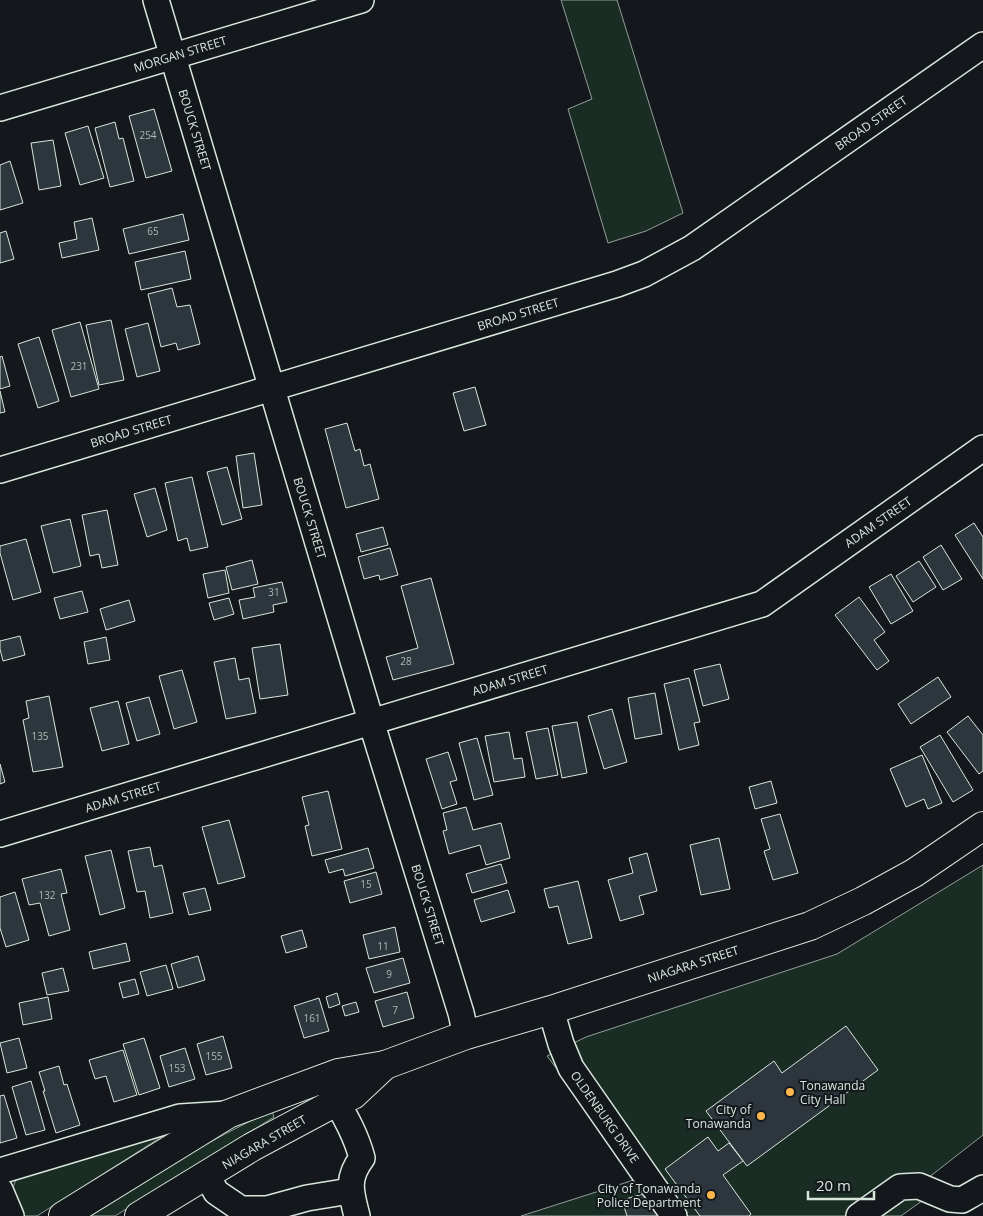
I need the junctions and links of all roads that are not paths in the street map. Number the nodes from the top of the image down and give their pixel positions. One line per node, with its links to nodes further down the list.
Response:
1 (156, 0): 4 (street, BOUCK STREET)
2 (361, 0): 4 (street, MORGAN STREET)
3 (983, 45): 6 (street, BROAD STREET)
4 (173, 56): 5 (street, MORGAN STREET); 6 (street, BOUCK STREET)
5 (0, 108)
6 (271, 388): 8 (street, BROAD STREET); 9 (street, BOUCK STREET)
7 (983, 448): 9 (street, ADAM STREET)
8 (0, 470)
9 (371, 721): 11 (street, ADAM STREET); 13 (street, BOUCK STREET)
10 (983, 826): 12 (main road, NIAGARA STREET)
11 (0, 834)
12 (550, 1010): 13 (main road, NIAGARA STREET); 25 (street, OLDENBURG DRIVE)
13 (466, 1035): 14 (main road, NIAGARA STREET)
14 (330, 1090): 15 (main road, NIAGARA STREET); 17 (main road, NIAGARA STREET); 20 (street)
15 (228, 1114): 16 (street, NIAGARA STREET); 22 (main road, NIAGARA STREET)
16 (0, 1171)
17 (207, 1175): 20 (street); 23 (main road, NIAGARA STREET)
18 (983, 1188): 26 (street)
19 (0, 1190): 21 (street)
20 (350, 1191): 24 (street)
21 (11, 1216)
22 (63, 1216)
23 (139, 1216)
24 (357, 1216)
25 (674, 1216)
26 (860, 1216)

